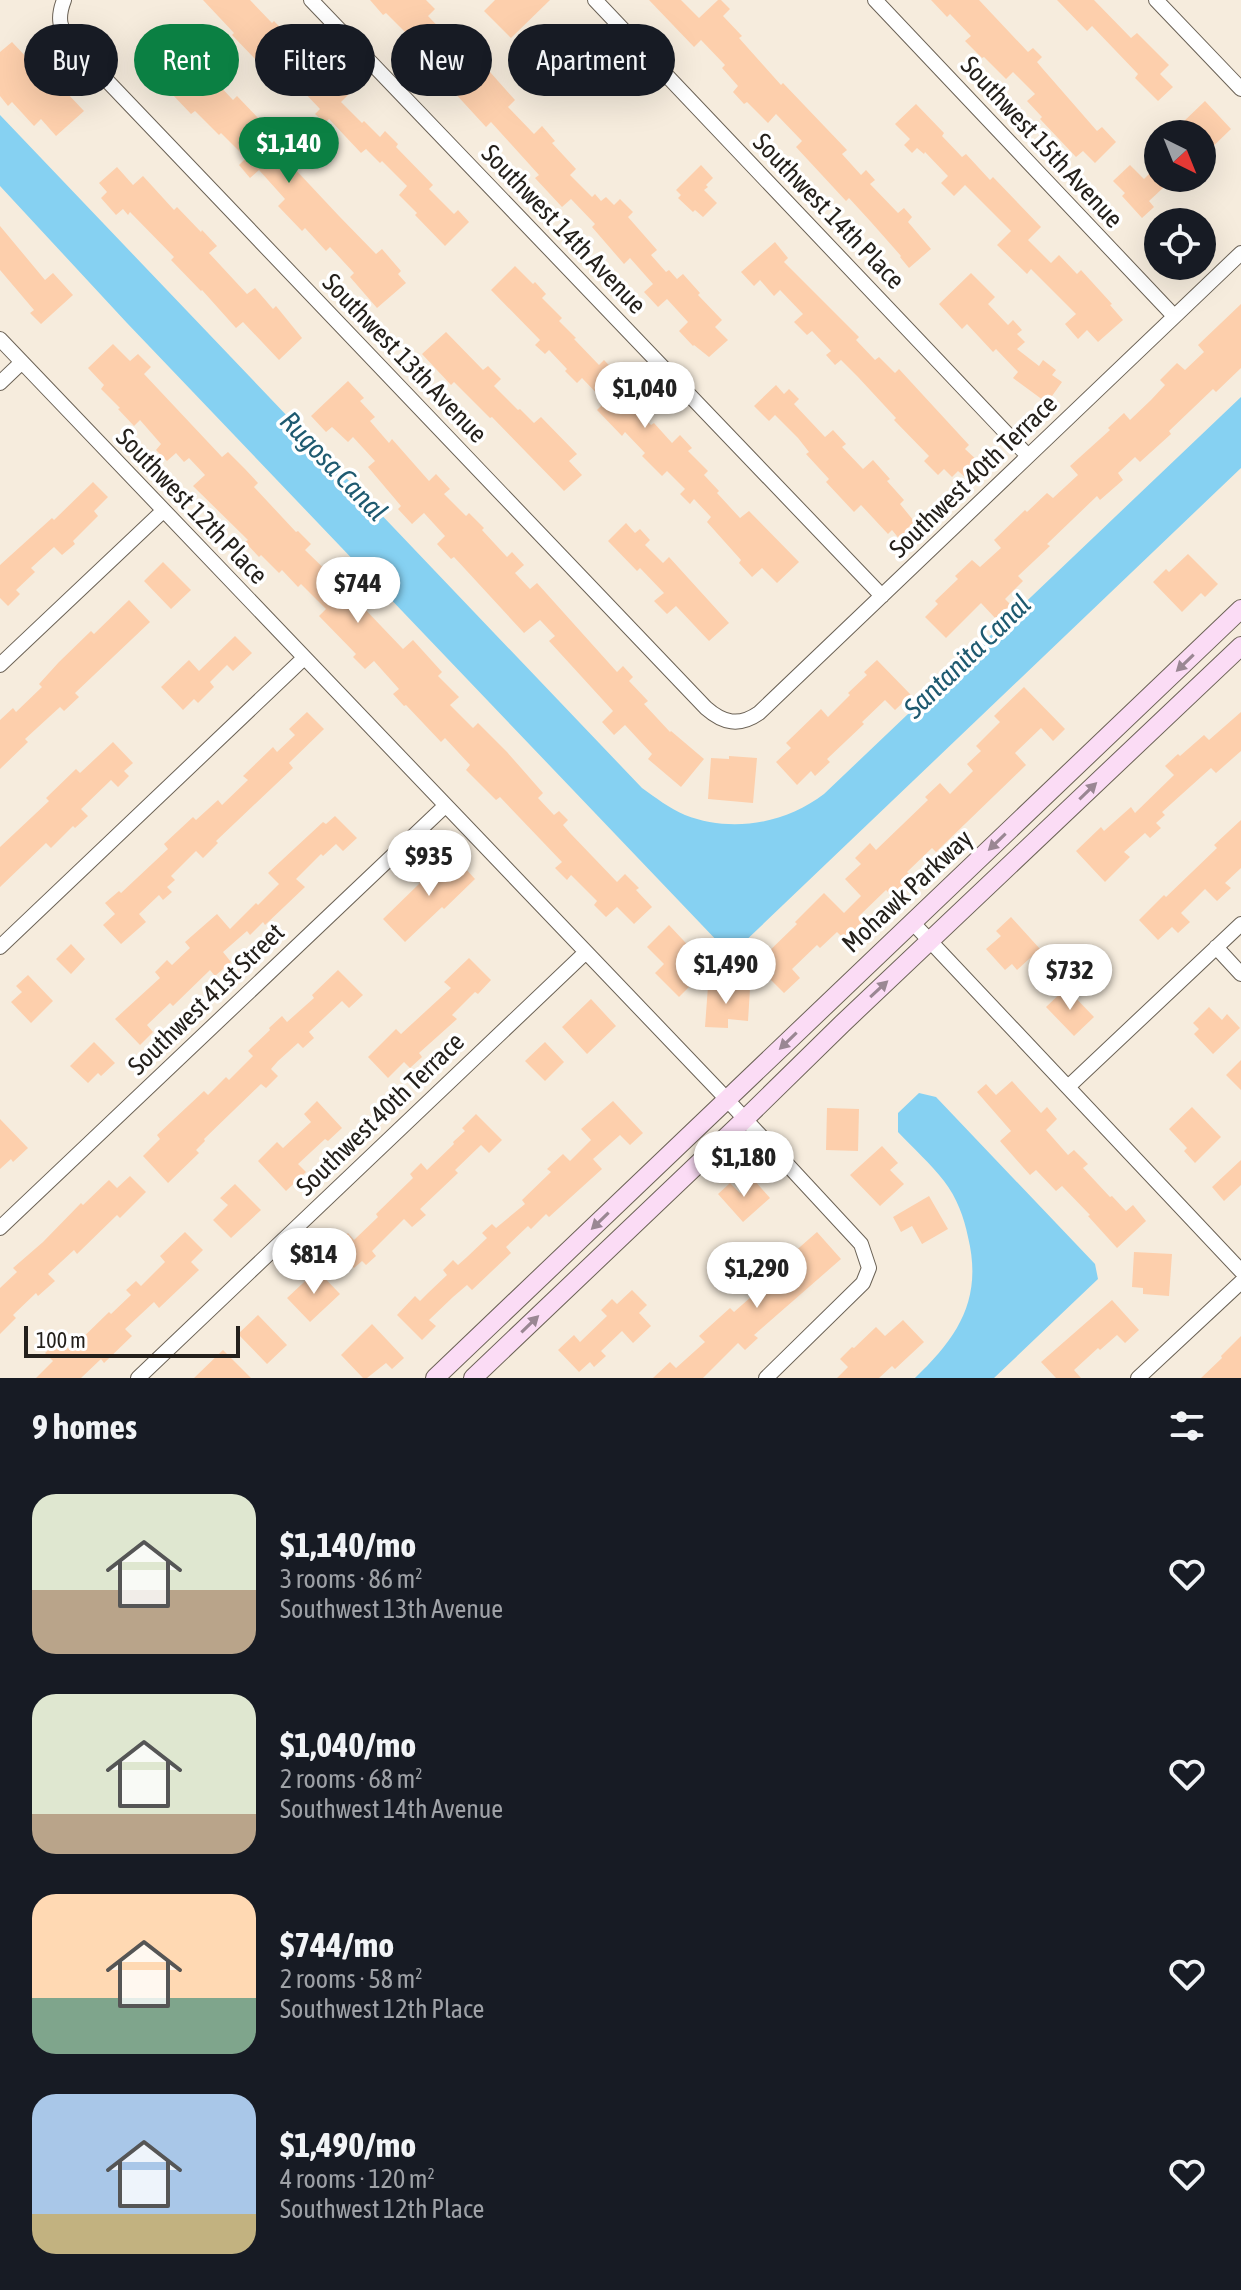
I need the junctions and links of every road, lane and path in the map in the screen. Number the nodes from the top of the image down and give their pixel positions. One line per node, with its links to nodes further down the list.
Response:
1 (64, 0): 19 (street, Southwest 13th Avenue)
2 (311, 0): 14 (street, Southwest 14th Avenue)
3 (595, 0): 12 (street, Southwest 14th Place)
4 (875, 0): 8 (street, Southwest 15th Avenue)
5 (1156, 0): 6 (street)
6 (1241, 89)
7 (1241, 253): 8 (street, Southwest 40th Terrace)
8 (1174, 316): 12 (street, Southwest 40th Terrace)
9 (0, 339): 10 (street, Southwest 12th Place)
10 (22, 362): 11 (street); 13 (street, Southwest 12th Place)
11 (0, 383)
12 (1028, 456): 14 (street, Southwest 40th Terrace)
13 (163, 511): 17 (street, Southwest 12th Place); 18 (street)
14 (882, 596): 19 (street, Southwest 40th Terrace)
15 (1241, 609): 21 (street, Mohawk Parkway, one-way to 21)
16 (1241, 646): 23 (street, Mohawk Parkway, one-way to 16)
17 (304, 658): 20 (street, Southwest 12th Place); 24 (street)
18 (0, 665)
19 (731, 722)
20 (445, 806): 26 (street, Southwest 12th Place); 31 (street, Southwest 41st Street)
21 (913, 923): 23 (street); 29 (street, Mohawk Parkway, one-way to 29)
22 (1241, 924): 25 (street)
23 (931, 942): 28 (street); 30 (street, Mohawk Parkway, one-way to 23)
24 (0, 947)
25 (1216, 947): 27 (street); 28 (street)
26 (586, 952): 29 (street, Southwest 12th Place); 34 (street, Southwest 40th Terrace)
27 (1241, 974)
28 (1068, 1087): 32 (street)
29 (727, 1100): 30 (street, Southwest 12th Place); 35 (street, Mohawk Parkway, one-way to 35)
30 (745, 1119): 36 (street, Mohawk Parkway, one-way to 30); 37 (street, Southwest 12th Place)
31 (0, 1228)
32 (1241, 1271)
33 (1241, 1282): 38 (street)
34 (138, 1378)
35 (435, 1378)
36 (473, 1378)
37 (766, 1378)
38 (1138, 1378)

